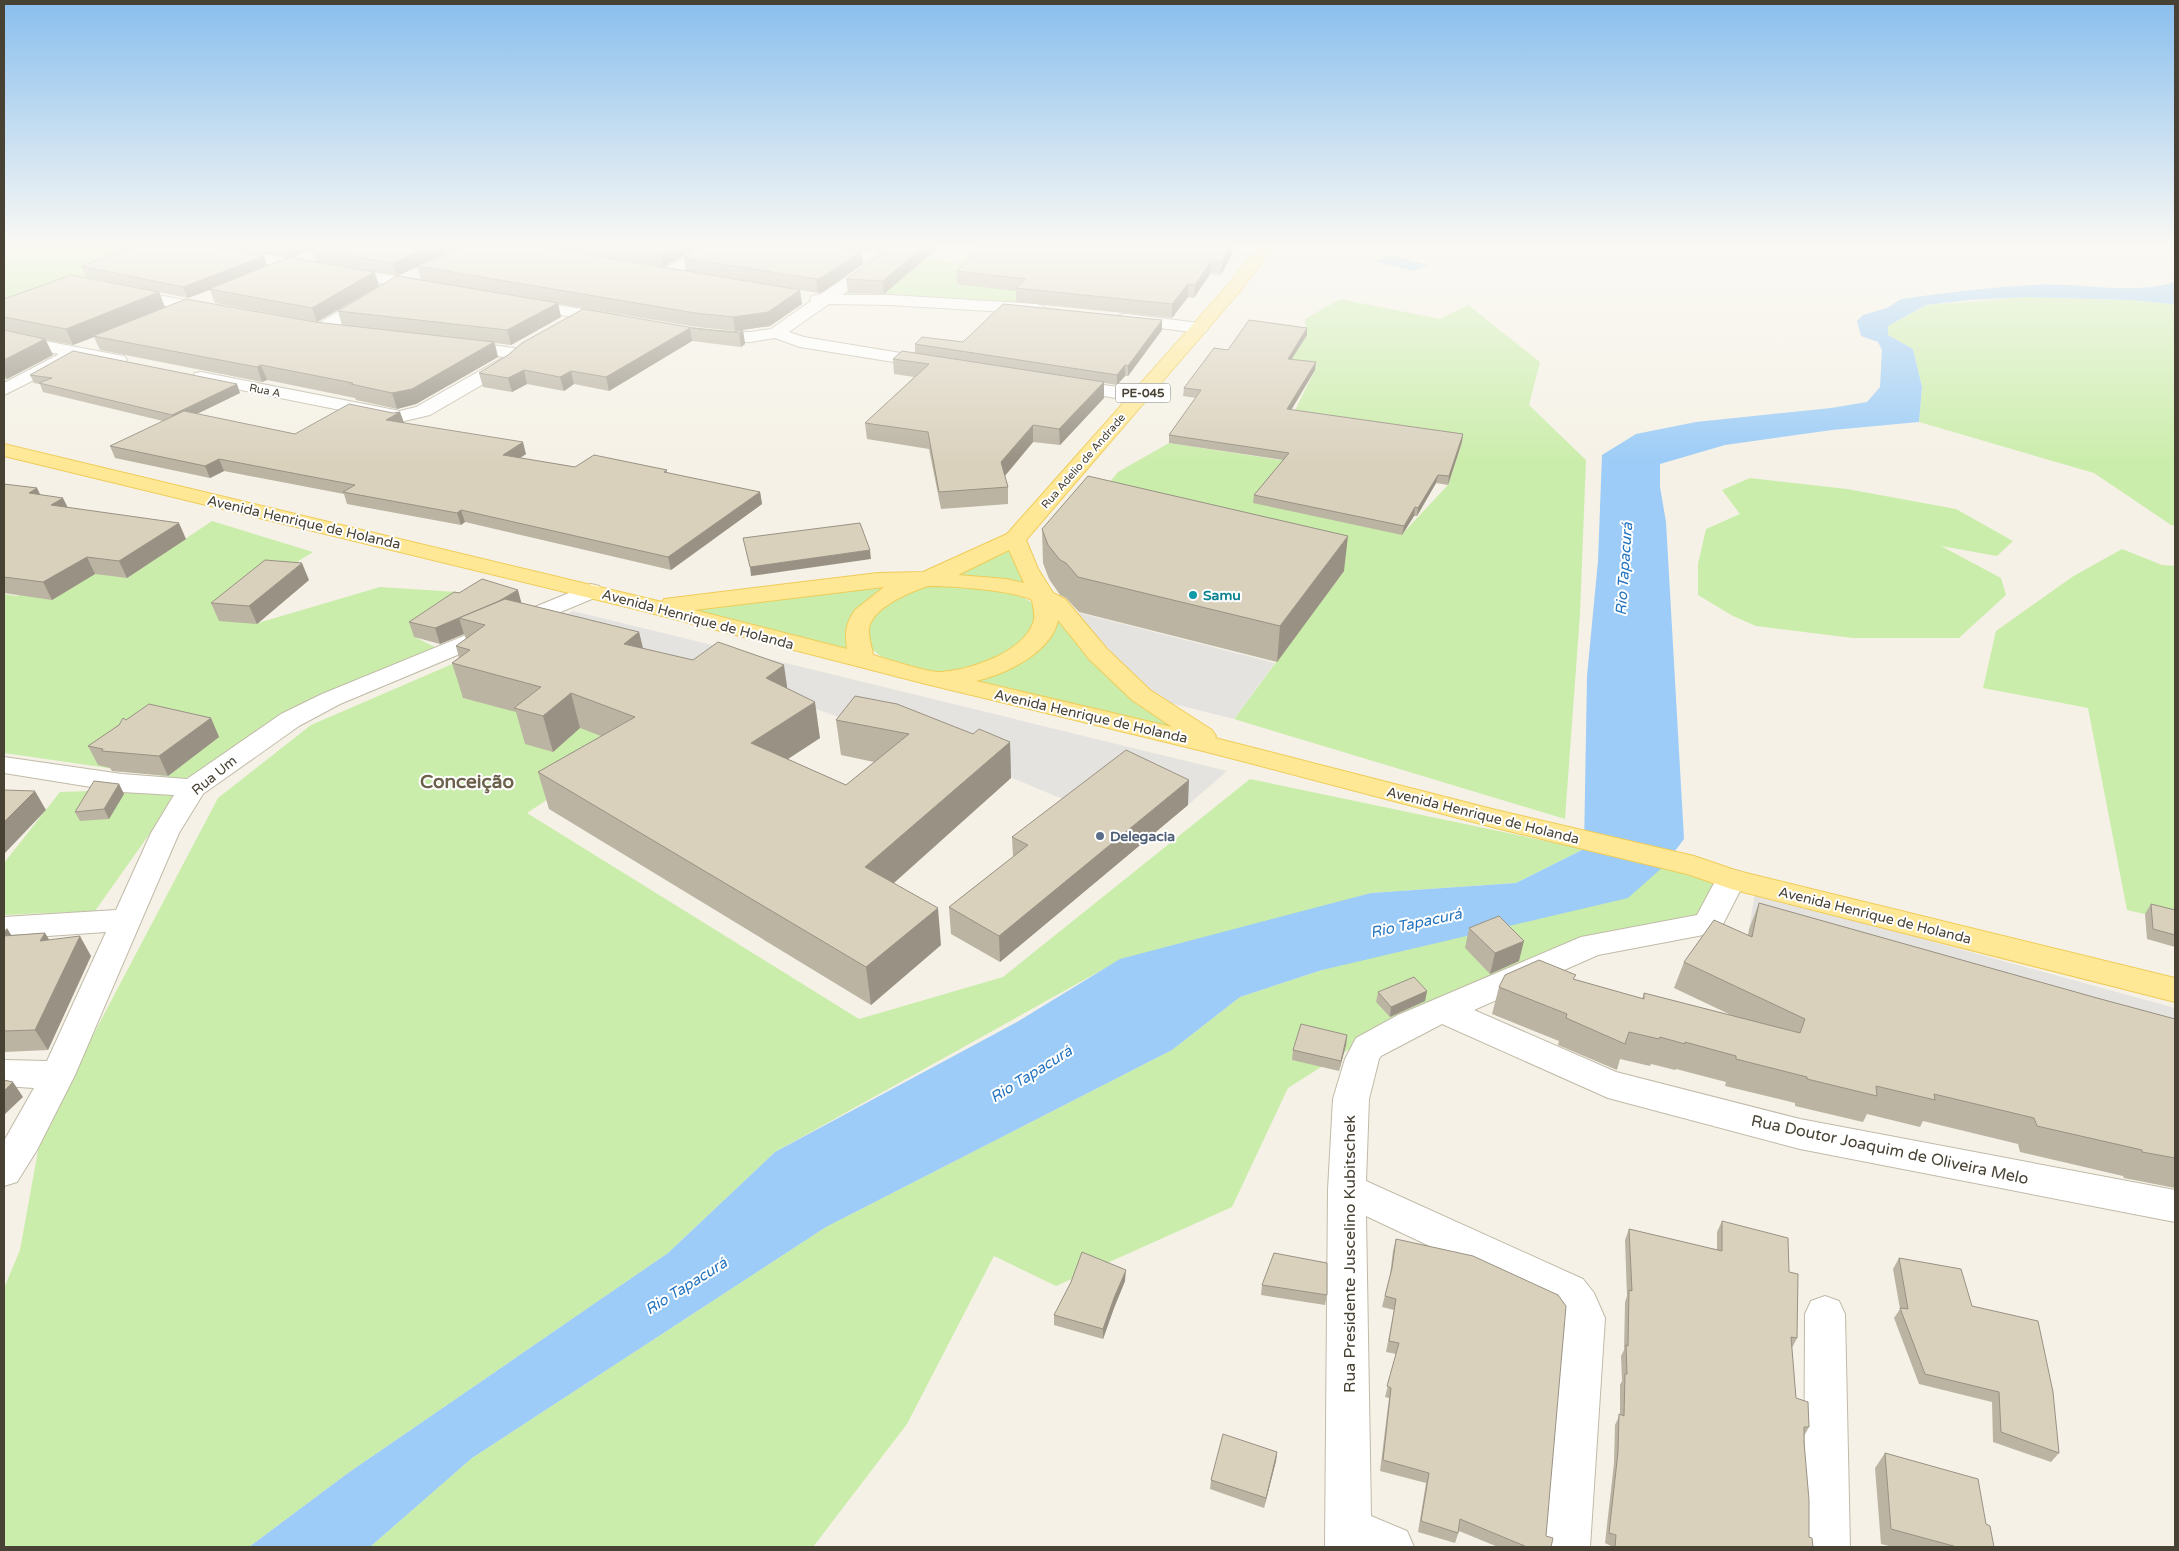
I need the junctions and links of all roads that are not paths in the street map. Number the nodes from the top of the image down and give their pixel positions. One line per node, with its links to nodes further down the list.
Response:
1 (341, 317): 11 (street)
2 (577, 317): 10 (street)
3 (601, 317): 7 (street)
4 (799, 317): 12 (street)
5 (1209, 317): 9 (main road, Rua Adelio de Andrade / PE-045)
6 (1113, 318): 9 (street)
7 (630, 323)
8 (302, 326): 11 (street)
9 (1200, 328): 26 (main road, Rua Adelio de Andrade / PE-045)
10 (557, 329)
11 (320, 330): 13 (street)
12 (776, 332): 14 (street); 22 (street)
13 (343, 333)
14 (697, 334)
15 (4, 338): 19 (street)
16 (101, 341): 19 (street)
17 (446, 344): 20 (street)
18 (531, 344): 20 (street)
19 (75, 352): 21 (street); 25 (street)
20 (509, 352): 23 (street, Rua A)
21 (132, 363)
22 (945, 366)
23 (180, 373)
24 (1052, 382): 26 (street)
25 (4, 390)
26 (1140, 396): 28 (main road, Rua Adelio de Andrade / PE-045)
27 (4, 450): 30 (main road, Avenida Henrique de Holanda)
28 (1015, 539): 29 (main road); 31 (main road)
29 (923, 580): 31 (main road); 32 (main road); 33 (main road)
30 (591, 591): 32 (main road, Avenida Henrique de Holanda); 37 (street, Rua Um)
31 (1043, 596): 34 (main road); 35 (main road)
32 (644, 604): 33 (main road, Avenida Henrique de Holanda)
33 (860, 660): 34 (main road, Avenida Henrique de Holanda)
34 (934, 679): 35 (main road, Avenida Henrique de Holanda)
35 (1217, 746): 38 (main road, Avenida Henrique de Holanda)
36 (4, 765): 37 (street)
37 (193, 788): 40 (street, Rua Um)
38 (1694, 866): 39 (main road, Avenida Henrique de Holanda); 42 (main road)
39 (1731, 879): 43 (main road, Avenida Henrique de Holanda); 44 (street, Rua Presidente Juscelino Kubitschek)
40 (125, 920): 41 (street); 46 (street, Rua Um)
41 (4, 928)
42 (2175, 973)
43 (2175, 990)
44 (1443, 1010): 48 (street, Rua Presidente Juscelino Kubitschek); 49 (street, Rua Doutor Joaquim de Oliveira Melo)
45 (4, 1073): 46 (street)
46 (58, 1075): 47 (street, Rua Um)
47 (4, 1171)
48 (1347, 1190): 51 (street, Rua Presidente Juscelino Kubitschek); 53 (street)
49 (2175, 1206)
50 (1825, 1314): 54 (street)
51 (1349, 1539): 52 (street)
52 (1392, 1547)
53 (1568, 1547)
54 (1827, 1547)

